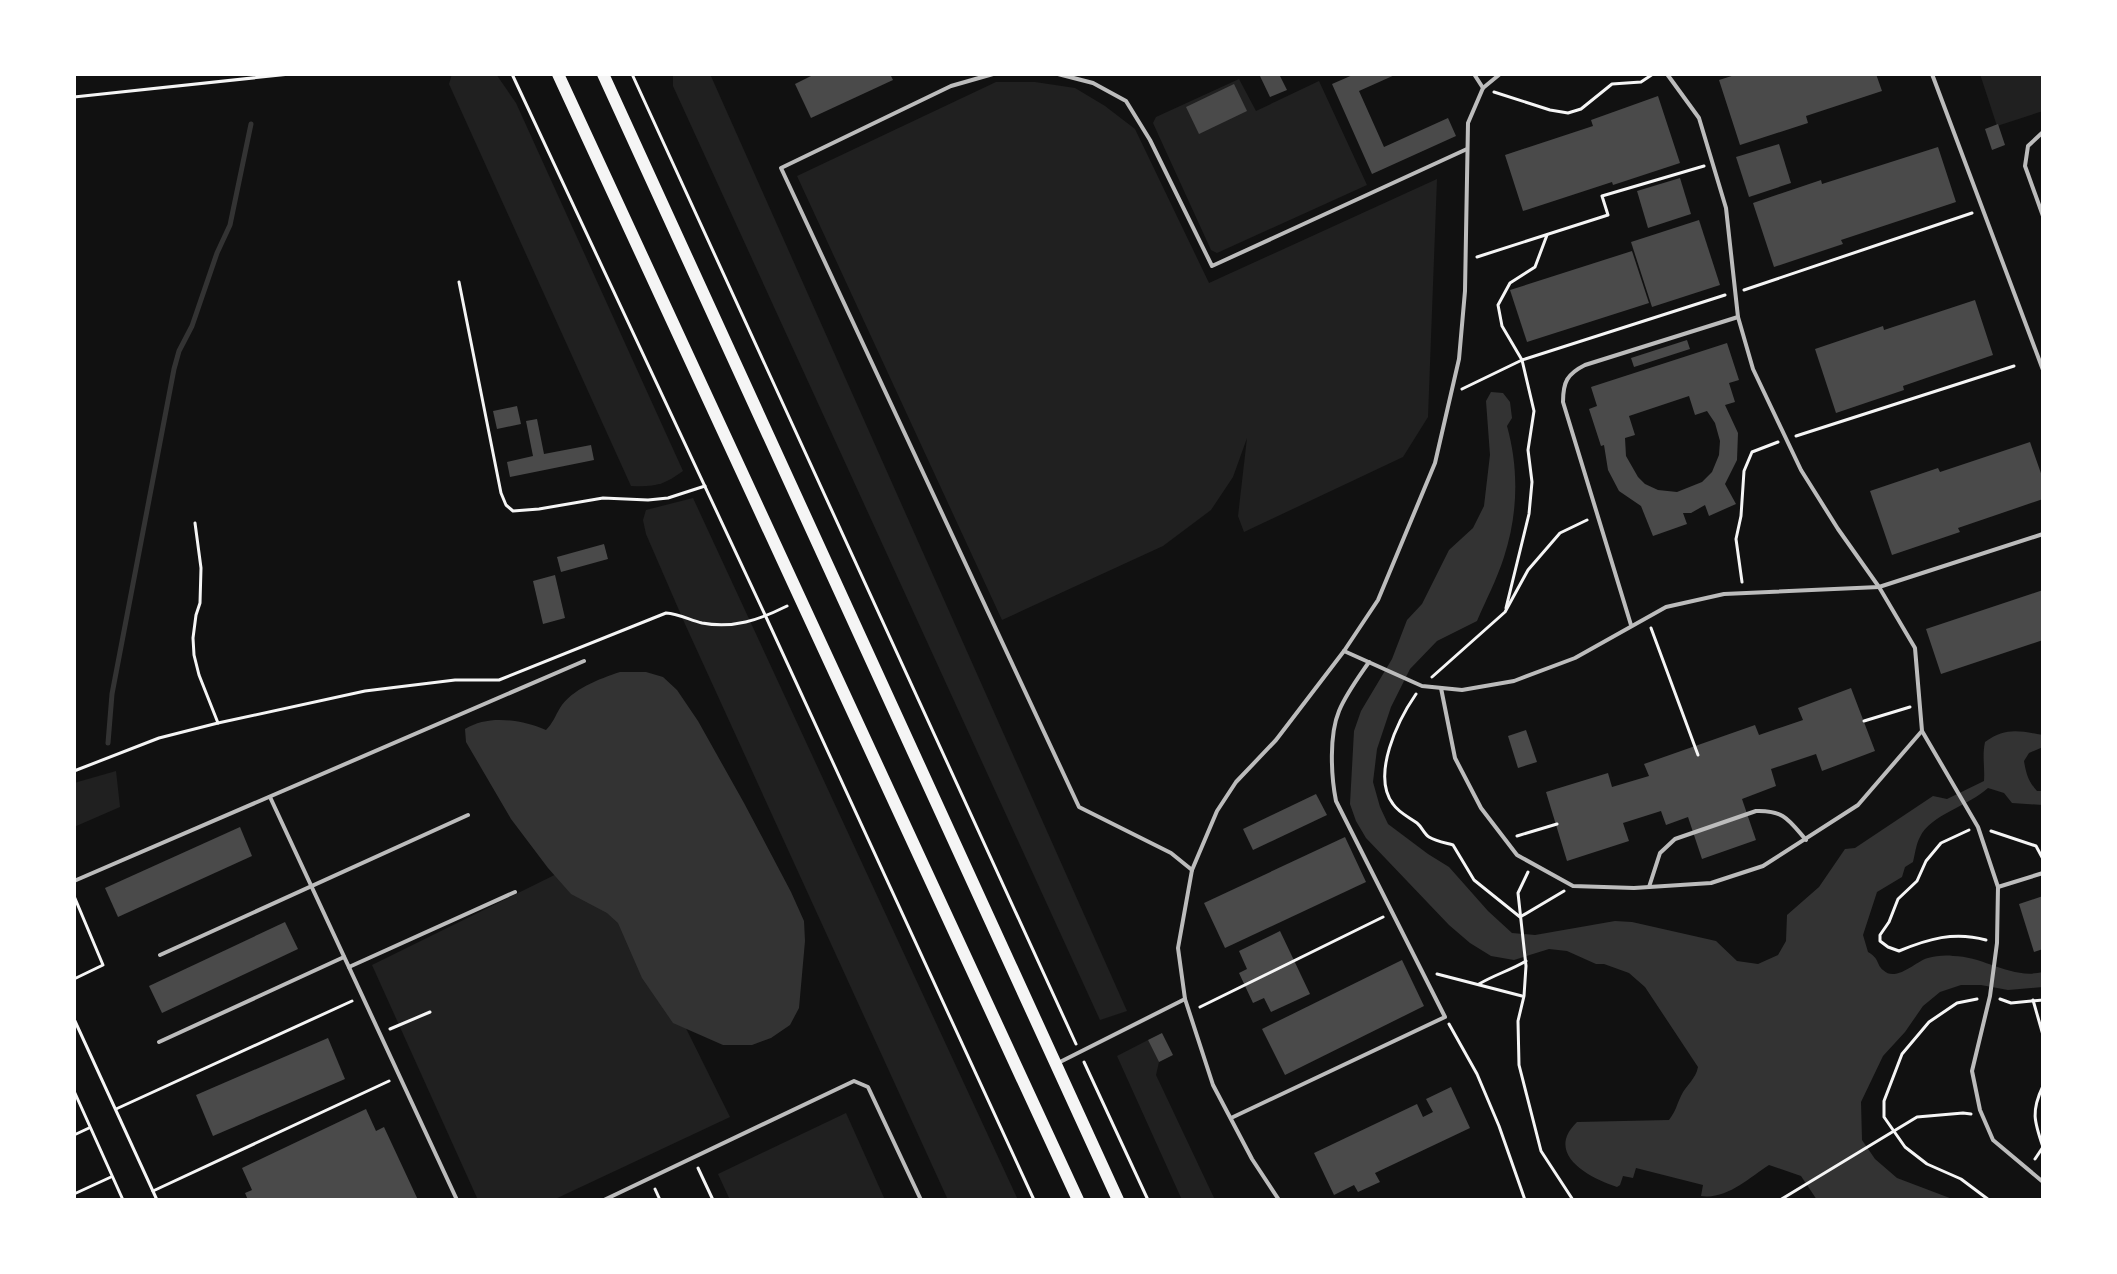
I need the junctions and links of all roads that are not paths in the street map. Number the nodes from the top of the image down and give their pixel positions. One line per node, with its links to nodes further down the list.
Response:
1 (558, 74): 44 (main road)
2 (603, 74): 38 (main road)
3 (993, 74): 26 (lane)
4 (1058, 74): 11 (lane)
5 (1474, 74): 9 (lane)
6 (1500, 74): 9 (lane)
7 (1667, 74): 13 (lane)
8 (1932, 74): 14 (lane)
9 (1483, 88): 11 (lane)
10 (2043, 132): 12 (lane)
11 (1467, 149): 18 (lane)
12 (2043, 216)
13 (1738, 317): 16 (lane); 17 (lane)
14 (2043, 370)
15 (2043, 534): 16 (lane)
16 (1879, 587): 17 (lane); 22 (lane)
17 (1631, 625): 21 (lane)
18 (1344, 651): 20 (lane); 26 (lane)
19 (584, 661): 23 (lane)
20 (1369, 662): 21 (lane); 39 (lane)
21 (1441, 688): 30 (lane)
22 (1922, 731): 25 (lane); 31 (lane)
23 (270, 797): 28 (lane); 29 (lane)
24 (468, 815): 29 (lane)
25 (1806, 840): 30 (lane); 30 (lane)
26 (1192, 870): 36 (lane)
27 (2043, 873): 31 (lane)
28 (74, 881)
29 (311, 886): 33 (lane); 34 (lane)
30 (1649, 887)
31 (1998, 887): 40 (lane)
32 (515, 892): 35 (lane)
33 (160, 955)
34 (344, 957): 35 (lane); 37 (lane)
35 (349, 967): 41 (lane)
36 (1185, 999): 38 (lane); 39 (lane)
37 (159, 1042)
38 (1056, 1064): 45 (main road)
39 (1231, 1118): 46 (lane)
40 (2043, 1182)
41 (457, 1200)
42 (604, 1200): 43 (lane)
43 (921, 1200)
44 (1078, 1200)
45 (1118, 1200)
46 (1279, 1200)

